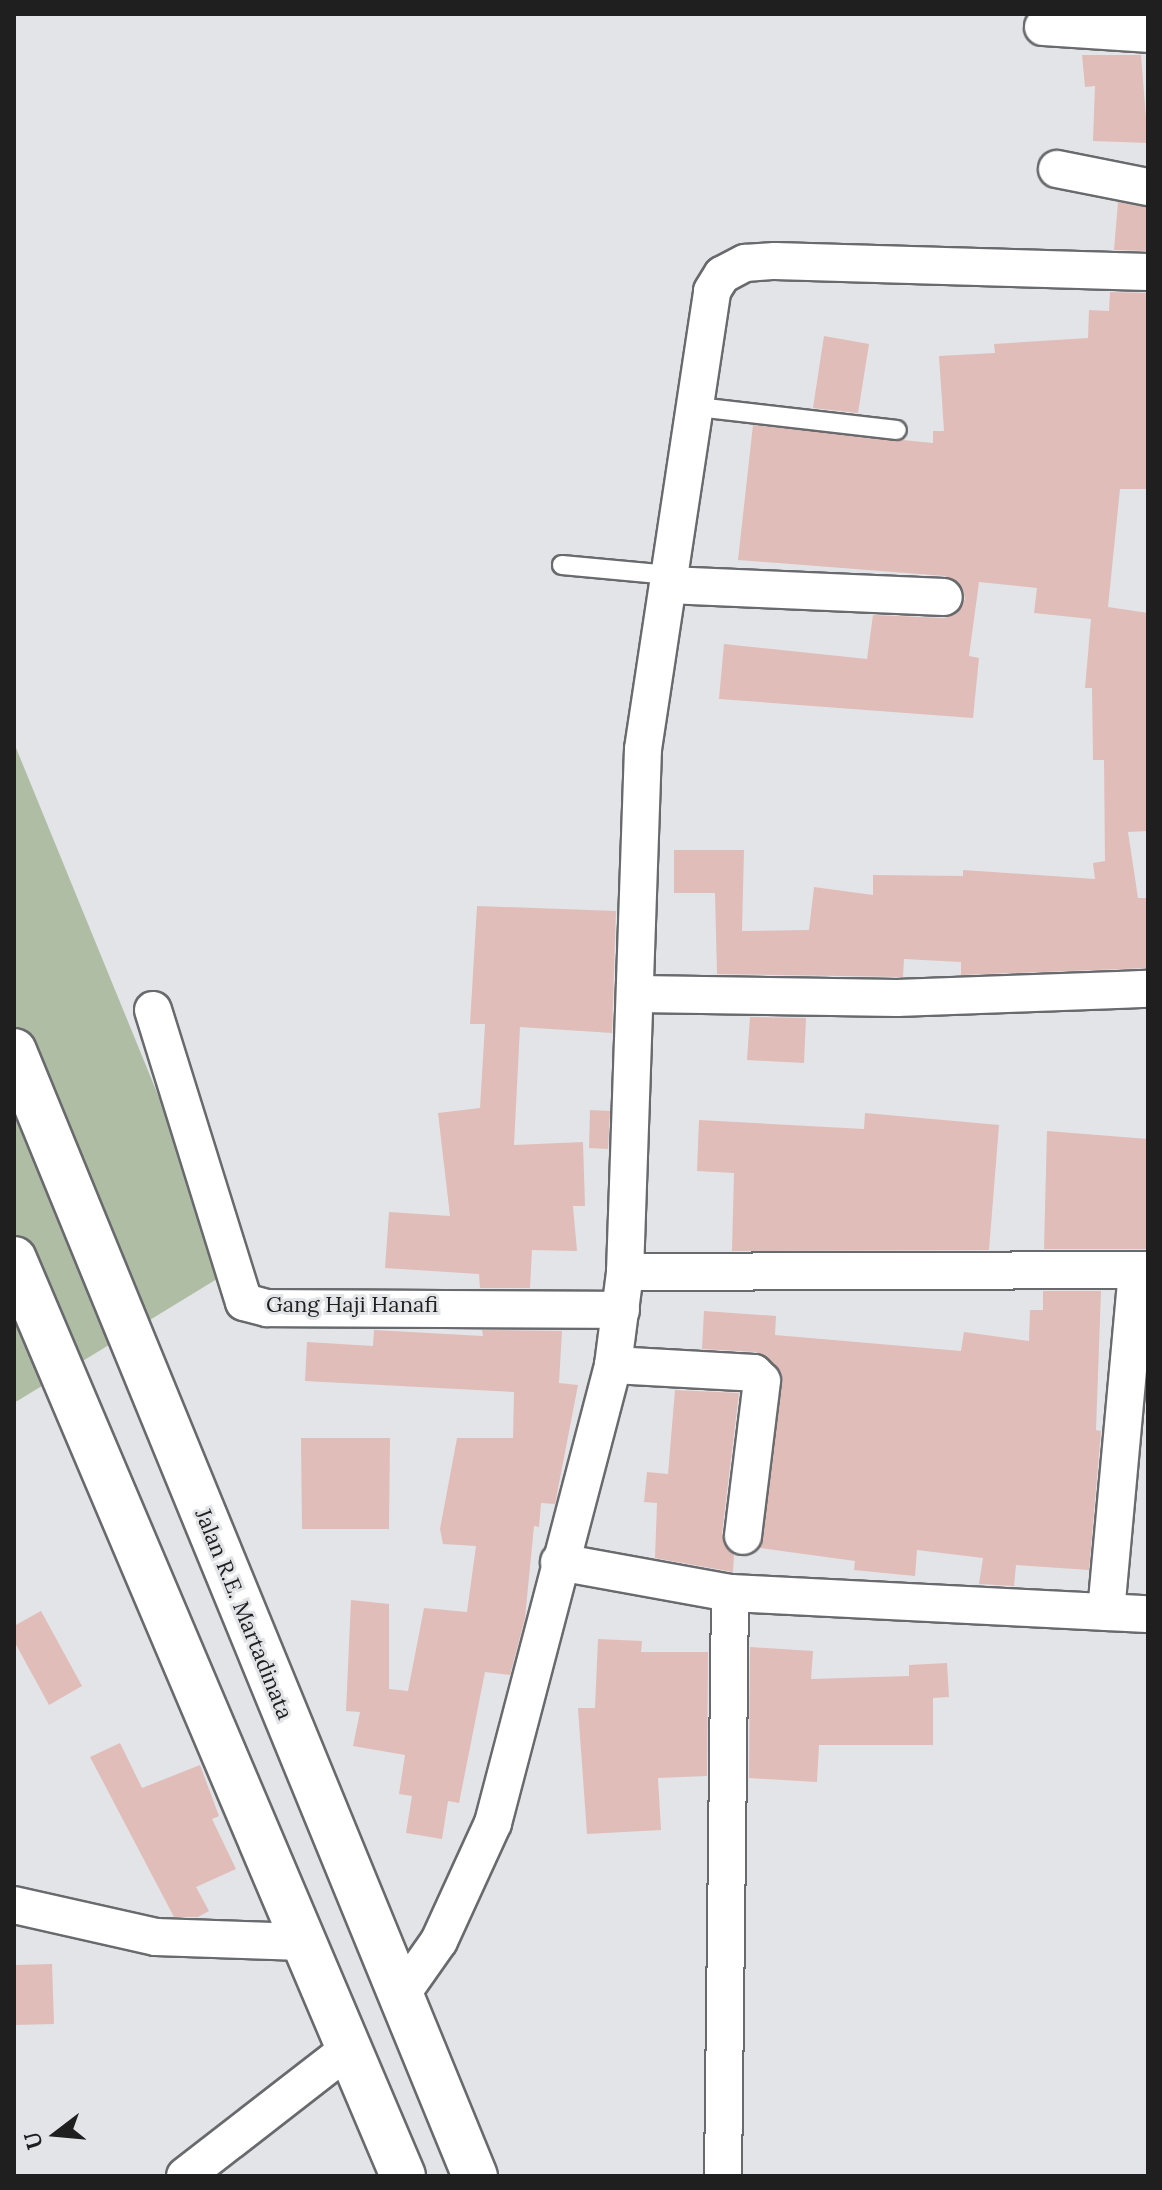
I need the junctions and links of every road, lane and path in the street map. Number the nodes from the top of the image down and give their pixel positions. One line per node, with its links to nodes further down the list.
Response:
1 (1043, 27): 2 (street)
2 (1148, 34)
3 (1057, 169): 4 (street)
4 (1148, 187)
5 (1148, 272): 6 (street)
6 (698, 407): 7 (lane); 9 (street)
7 (897, 430)
8 (562, 565): 9 (lane)
9 (669, 580): 10 (street); 12 (street)
10 (944, 597)
11 (1148, 989): 12 (street)
12 (638, 994): 17 (street)
13 (153, 1010): 18 (street, Gang Haji Hanafi)
14 (14, 1051): 27 (highway, Jalan R.E. Martadinata)
15 (14, 1259): 26 (highway)
16 (1142, 1270): 17 (street); 23 (street)
17 (625, 1272): 18 (street)
18 (621, 1310): 19 (street)
19 (613, 1365): 20 (street); 21 (street)
20 (743, 1536)
21 (559, 1562): 22 (street); 27 (street)
22 (730, 1593): 23 (street); 32 (street)
23 (1106, 1612): 24 (street)
24 (1148, 1614)
25 (14, 1905): 26 (street)
26 (302, 1942): 28 (highway)
27 (401, 1995): 28 (highway); 31 (highway, Jalan R.E. Martadinata)
28 (349, 2049): 29 (street); 30 (highway)
29 (185, 2176)
30 (403, 2176)
31 (475, 2176)
32 (723, 2176)

